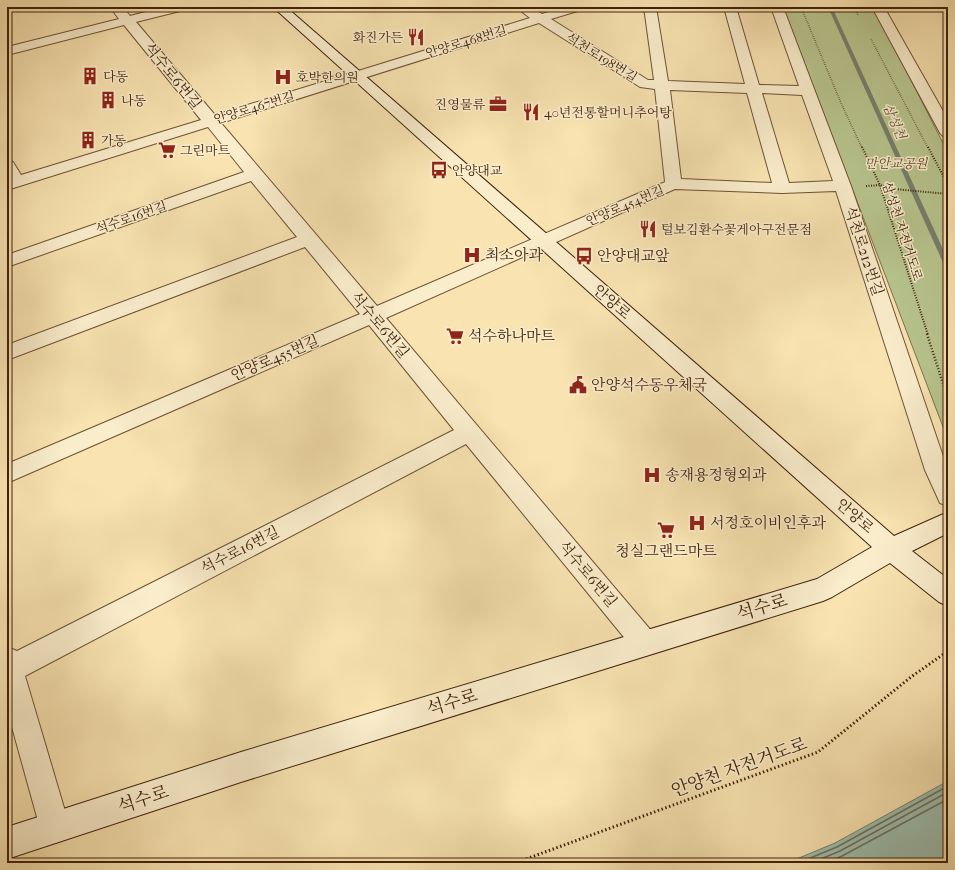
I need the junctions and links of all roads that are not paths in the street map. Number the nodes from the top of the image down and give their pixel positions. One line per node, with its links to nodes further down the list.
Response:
1 (180, 7): 9 (street)
2 (279, 7): 12 (street, 안양로)
3 (522, 7): 10 (street, 석천로198번길)
4 (577, 7): 10 (street, 안양로468번길)
5 (650, 7): 13 (street)
6 (730, 7): 14 (street)
7 (777, 7): 15 (street, 석천로212번길)
8 (878, 7): 17 (street)
9 (122, 13): 11 (street); 16 (street, 석수로6번길)
10 (539, 18): 12 (street, 안양로468번길); 13 (street, 석천로198번길)
11 (7, 51)
12 (355, 76): 16 (street, 안양로467번길); 25 (street, 안양로)
13 (662, 85): 14 (street, 석천로198번길); 21 (street)
14 (753, 89): 15 (street, 석천로198번길); 23 (street)
15 (808, 91): 22 (street, 석천로212번길)
16 (210, 121): 19 (street, 석수로6번길); 20 (street, 안양로467번길)
17 (948, 133)
18 (7, 165): 20 (street, 안양로467번길)
19 (254, 174): 24 (street, 석수로6번길); 26 (street, 석수로16번길)
20 (11, 184)
21 (673, 184): 23 (street, 안양로454번길); 25 (street, 안양로454번길)
22 (843, 186): 23 (street, 안양로454번길); 31 (street, 석천로212번길)
23 (782, 188)
24 (309, 239): 27 (street, 석수로6번길); 28 (street)
25 (542, 241): 27 (street, 안양로455번길); 33 (street, 안양로)
26 (7, 261)
27 (372, 316): 29 (street, 석수로6번길); 30 (street, 안양로455번길)
28 (7, 353)
29 (470, 432): 35 (street, 석수로6번길); 36 (street, 석수로16번길)
30 (7, 474)
31 (948, 496)
32 (948, 522): 33 (street, 석수로)
33 (892, 548): 34 (street, 안양로); 35 (street, 석수로)
34 (948, 594)
35 (645, 643): 37 (street, 석수로)
36 (8, 664): 37 (street, 석수로16번길)
37 (55, 828): 38 (street, 석수로)
38 (7, 843)

